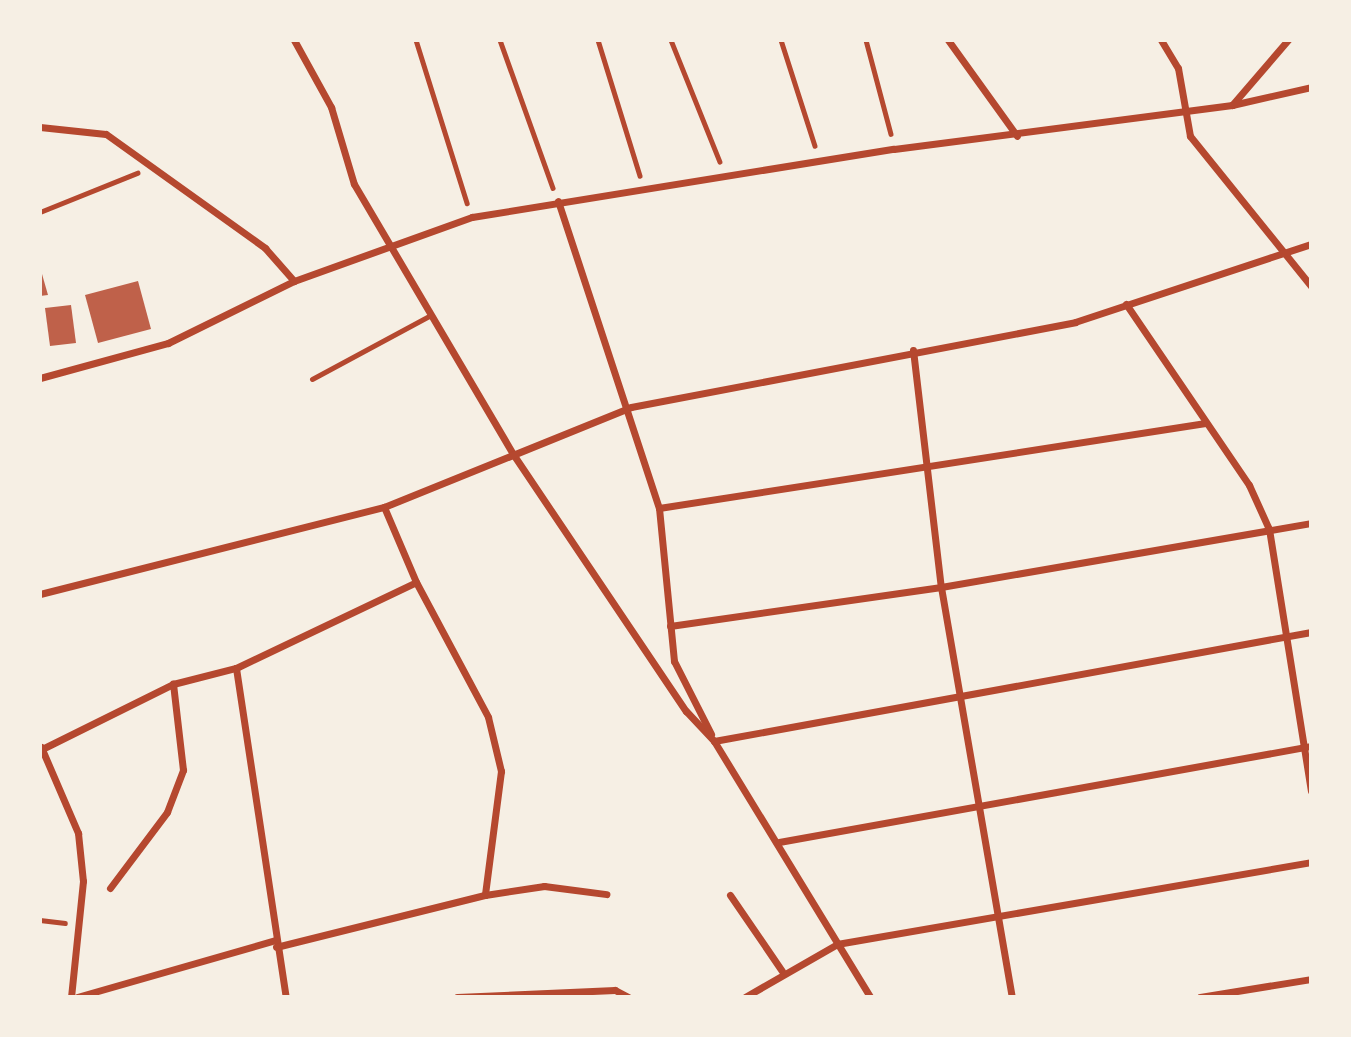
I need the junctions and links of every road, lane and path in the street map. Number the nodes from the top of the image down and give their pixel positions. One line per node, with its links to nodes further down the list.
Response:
1 (416, 40): 23 (path)
2 (500, 40): 21 (path)
3 (598, 40): 20 (path)
4 (671, 40): 19 (path)
5 (781, 40): 17 (path)
6 (866, 40): 16 (path)
7 (948, 40): 15 (street)
8 (1161, 40): 13 (street)
9 (1288, 40): 12 (street)
10 (296, 41): 24 (street)
11 (1311, 87): 12 (street)
12 (1232, 105): 13 (street)
13 (1182, 113): 15 (street); 26 (street)
14 (40, 127): 18 (street)
15 (1017, 136): 16 (street)
16 (894, 149): 17 (street)
17 (819, 161): 19 (street)
18 (146, 169): 22 (path); 27 (street)
19 (727, 179): 20 (street)
20 (644, 188): 21 (street)
21 (558, 201): 23 (street); 34 (street)
22 (40, 212)
23 (472, 217): 24 (street)
24 (388, 242): 27 (street); 30 (street)
25 (1311, 244): 26 (street)
26 (1279, 251): 28 (street); 29 (street)
27 (293, 281): 32 (street)
28 (1311, 286)
29 (1126, 303): 31 (street); 35 (street)
30 (431, 315): 33 (lane); 36 (street)
31 (913, 350): 34 (street); 37 (street)
32 (40, 378)
33 (312, 379)
34 (631, 407): 36 (street); 39 (street)
35 (1205, 423): 37 (street); 41 (street)
36 (513, 454): 38 (street); 51 (street)
37 (927, 468): 39 (street); 43 (street)
38 (384, 508): 42 (street); 44 (street)
39 (659, 508): 45 (street)
40 (1311, 523): 41 (street)
41 (1269, 529): 43 (street); 47 (street)
42 (416, 582): 48 (street); 60 (street)
43 (941, 587): 45 (street); 50 (street)
44 (40, 594)
45 (670, 626): 51 (street)
46 (1311, 632): 47 (street)
47 (1285, 636): 50 (street); 52 (street)
48 (236, 668): 49 (street); 65 (street)
49 (173, 684): 53 (street); 58 (street)
50 (959, 694): 51 (street); 55 (street)
51 (714, 741): 56 (street)
52 (1307, 746): 54 (street); 55 (street)
53 (41, 748): 64 (street)
54 (1311, 791)
55 (976, 806): 56 (street); 62 (street)
56 (779, 842): 66 (street)
57 (1311, 862): 62 (street)
58 (110, 888)
59 (606, 894): 60 (street)
60 (485, 895): 65 (street)
61 (730, 895): 67 (street)
62 (997, 916): 66 (street); 78 (street)
63 (40, 920): 64 (path)
64 (76, 923): 71 (street)
65 (276, 943): 72 (street); 73 (street)
66 (837, 944): 67 (street); 77 (street)
67 (782, 971): 76 (street)
68 (1311, 979): 79 (street)
69 (491, 995): 70 (street); 74 (street)
70 (540, 995): 75 (street)
71 (71, 997)
72 (77, 997)
73 (286, 997)
74 (457, 997)
75 (628, 997)
76 (745, 997)
77 (870, 997)
78 (1012, 997)
79 (1200, 997)

